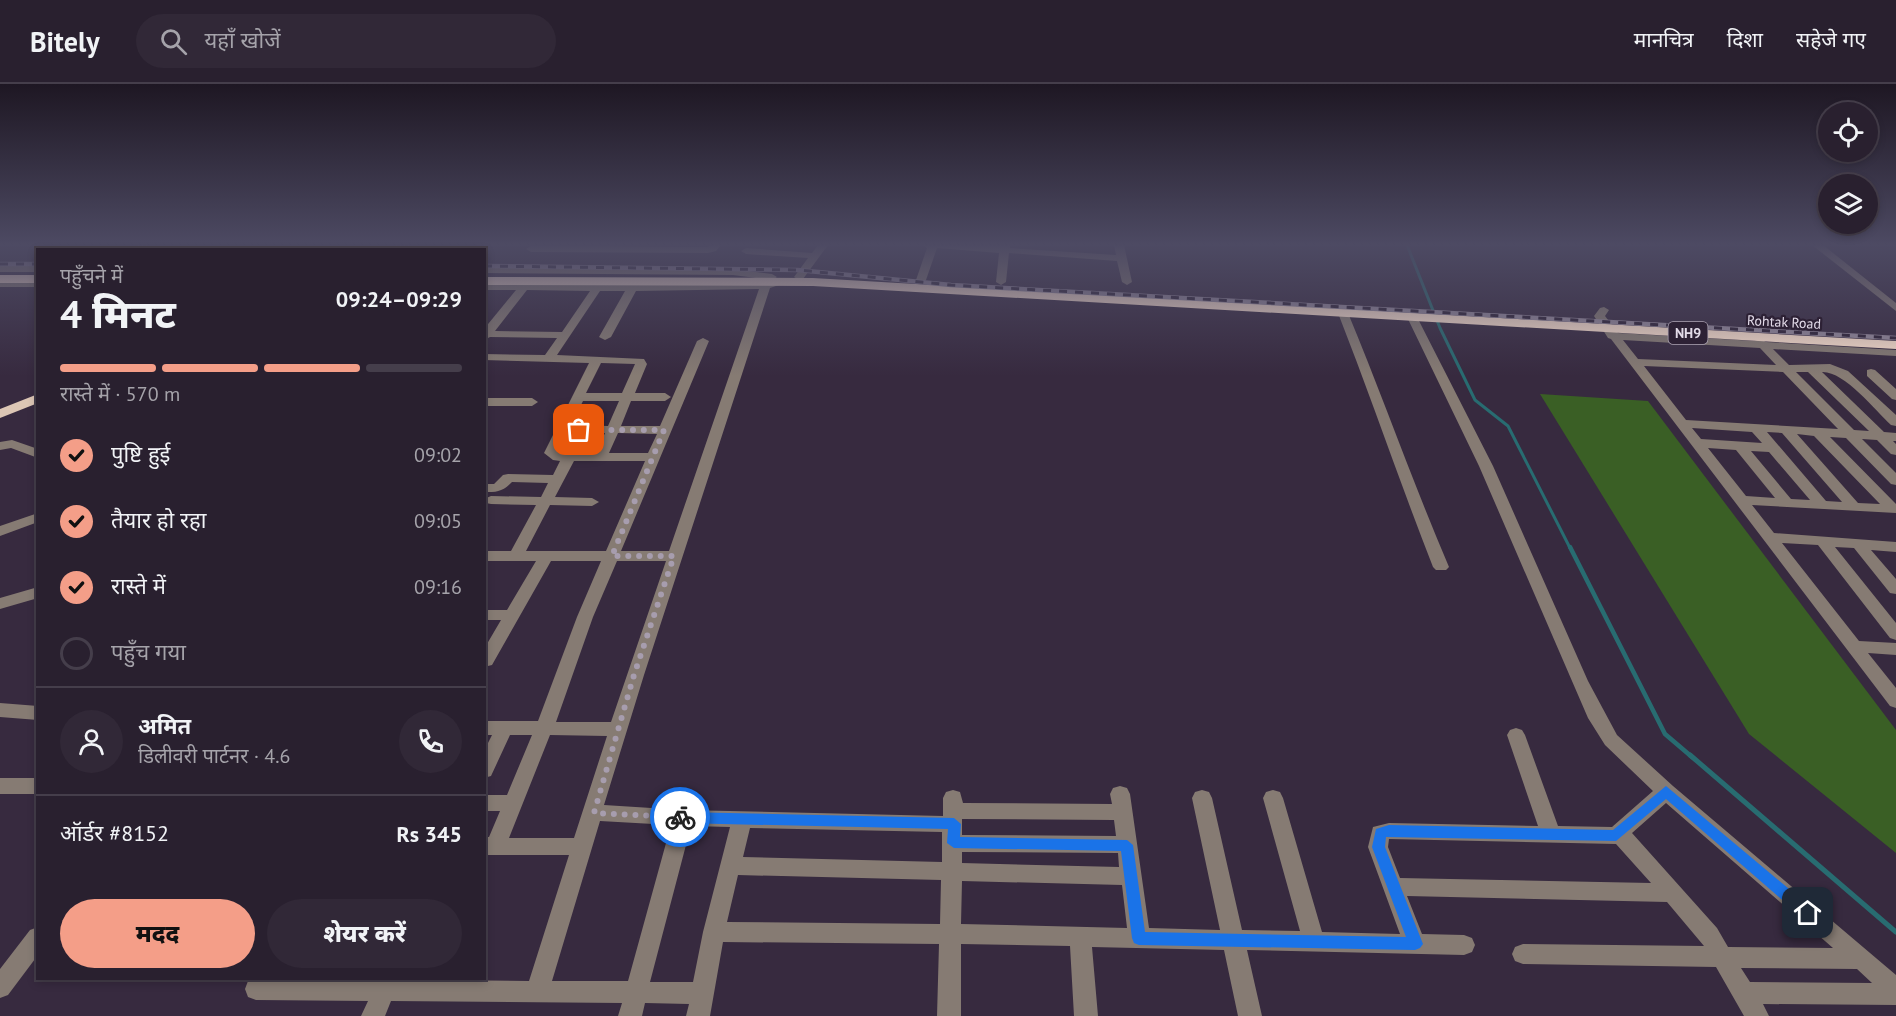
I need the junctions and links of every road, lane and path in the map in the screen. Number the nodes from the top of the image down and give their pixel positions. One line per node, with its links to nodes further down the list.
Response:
1 (523, 288): 14 (street)
2 (597, 288): 13 (street)
3 (632, 288): 15 (street)
4 (766, 288): 74 (street)
5 (924, 288): 9 (highway, Rohtak Road / NH9)
6 (1088, 288): 10 (highway, Rohtak Road / NH9)
7 (1872, 288): 8 (street)
8 (1896, 308)
9 (1343, 313): 10 (highway, Rohtak Road / NH9); 75 (street)
10 (1415, 313): 11 (highway, Rohtak Road / NH9); 11 (highway, Rohtak Road / NH9); 97 (street)
11 (1606, 323): 12 (highway, Rohtak Road / NH9); 17 (highway, Rohtak Road / NH9); 23 (street)
12 (1896, 332)
13 (565, 334): 14 (street); 21 (street)
14 (486, 336)
15 (605, 337)
16 (703, 341): 40 (street)
17 (1759, 341): 18 (highway, Rohtak Road / NH9); 19 (street); 25 (street)
18 (1896, 345)
19 (1896, 353)
20 (486, 357): 21 (street)
21 (549, 358): 22 (street)
22 (597, 359): 28 (street); 30 (street)
23 (1636, 362): 25 (street); 36 (street)
24 (1811, 368): 25 (street); 35 (street); 44 (street)
25 (1786, 369): 43 (street)
26 (1871, 372): 27 (street)
27 (1896, 396)
28 (627, 397): 29 (street); 30 (street); 39 (street)
29 (664, 397)
30 (578, 398): 38 (street)
31 (36, 400): 34 (main road)
32 (486, 402): 33 (street)
33 (532, 402)
34 (0, 414)
35 (1896, 422)
36 (1680, 423): 37 (street); 46 (street)
37 (1756, 428): 41 (street); 49 (street)
38 (562, 429): 39 (street); 52 (street)
39 (613, 430): 40 (street); 53 (street)
40 (664, 430): 54 (street)
41 (1786, 430): 42 (street); 63 (street)
42 (1818, 432): 43 (street); 63 (street)
43 (1848, 434): 44 (street); 56 (street)
44 (1881, 436): 45 (street); 50 (street)
45 (1896, 437)
46 (1695, 443): 48 (street); 58 (street)
47 (0, 446): 51 (street)
48 (1740, 446): 49 (street); 61 (street)
49 (1773, 448): 62 (street)
50 (1896, 451)
51 (36, 453)
52 (568, 457): 53 (street); 55 (street)
53 (602, 457): 54 (street)
54 (653, 457): 73 (street)
55 (558, 479): 57 (street); 59 (street)
56 (1896, 482)
57 (488, 494): 59 (street)
58 (1740, 500): 61 (street); 66 (street)
59 (546, 501): 60 (street); 71 (street)
60 (592, 502)
61 (1787, 503): 62 (street)
62 (1822, 505): 63 (street)
63 (1854, 507)
64 (36, 518): 65 (street)
65 (0, 531)
66 (1769, 537): 67 (street); 82 (street)
67 (1821, 541): 68 (street); 81 (street)
68 (1858, 544): 69 (street); 76 (street)
69 (1895, 547)
70 (486, 556): 71 (street)
71 (516, 556): 72 (street)
72 (546, 556): 73 (street); 80 (street)
73 (612, 556): 74 (street); 91 (street)
74 (674, 556): 92 (street)
75 (1441, 567)
76 (1896, 589)
77 (36, 593): 78 (street)
78 (0, 604)
79 (486, 615): 80 (street)
80 (511, 615): 84 (street)
81 (1896, 634)
82 (1853, 646): 83 (street); 85 (street)
83 (1896, 649)
84 (486, 662)
85 (1887, 681): 86 (street)
86 (1896, 701)
87 (0, 710): 88 (street)
88 (36, 713)
89 (486, 728): 90 (street)
90 (504, 729): 91 (street); 94 (street)
91 (544, 729): 92 (street); 101 (street)
92 (619, 729): 102 (street)
93 (1516, 735): 106 (street)
94 (486, 767)
95 (0, 786): 96 (street)
96 (36, 786)
97 (1666, 791): 107 (street); 127 (street)
98 (1202, 798): 120 (street)
99 (1272, 798): 122 (street)
100 (486, 803): 101 (street)
101 (513, 803): 109 (street)
102 (594, 813): 103 (street); 110 (street)
103 (683, 818): 104 (street); 133 (street)
104 (742, 819): 105 (street); 111 (street)
105 (954, 819): 108 (street); 108 (street); 112 (street)
106 (1550, 833): 107 (street); 114 (street)
107 (1616, 836): 115 (street)
108 (1127, 845): 113 (street)
109 (490, 846): 110 (street)
110 (583, 847): 132 (street)
111 (730, 866): 112 (street); 116 (street)
112 (953, 873): 113 (street); 117 (street)
113 (1131, 876): 119 (street)
114 (1393, 887): 115 (street); 123 (street)
115 (1674, 893): 126 (street)
116 (714, 932): 117 (street); 134 (street)
117 (952, 934): 118 (street); 139 (street)
118 (1080, 937): 119 (street); 140 (street)
119 (1139, 938): 120 (street)
120 (1235, 940): 122 (street); 141 (street)
121 (35, 942): 129 (street)
122 (1314, 942): 123 (street)
123 (1415, 944): 124 (street)
124 (1464, 945)
125 (1522, 954): 126 (street)
126 (1722, 957): 127 (street); 135 (street)
127 (1861, 959): 131 (street)
128 (387, 984): 130 (street); 132 (street); 136 (street)
129 (0, 987)
130 (256, 989)
131 (1896, 991): 135 (street)
132 (537, 992): 133 (street)
133 (636, 993): 134 (street); 137 (street)
134 (703, 993): 138 (street)
135 (1744, 993): 142 (street)
136 (373, 1016)
137 (630, 1016)
138 (698, 1016)
139 (950, 1016)
140 (1086, 1016)
141 (1250, 1016)
142 (1757, 1016)

